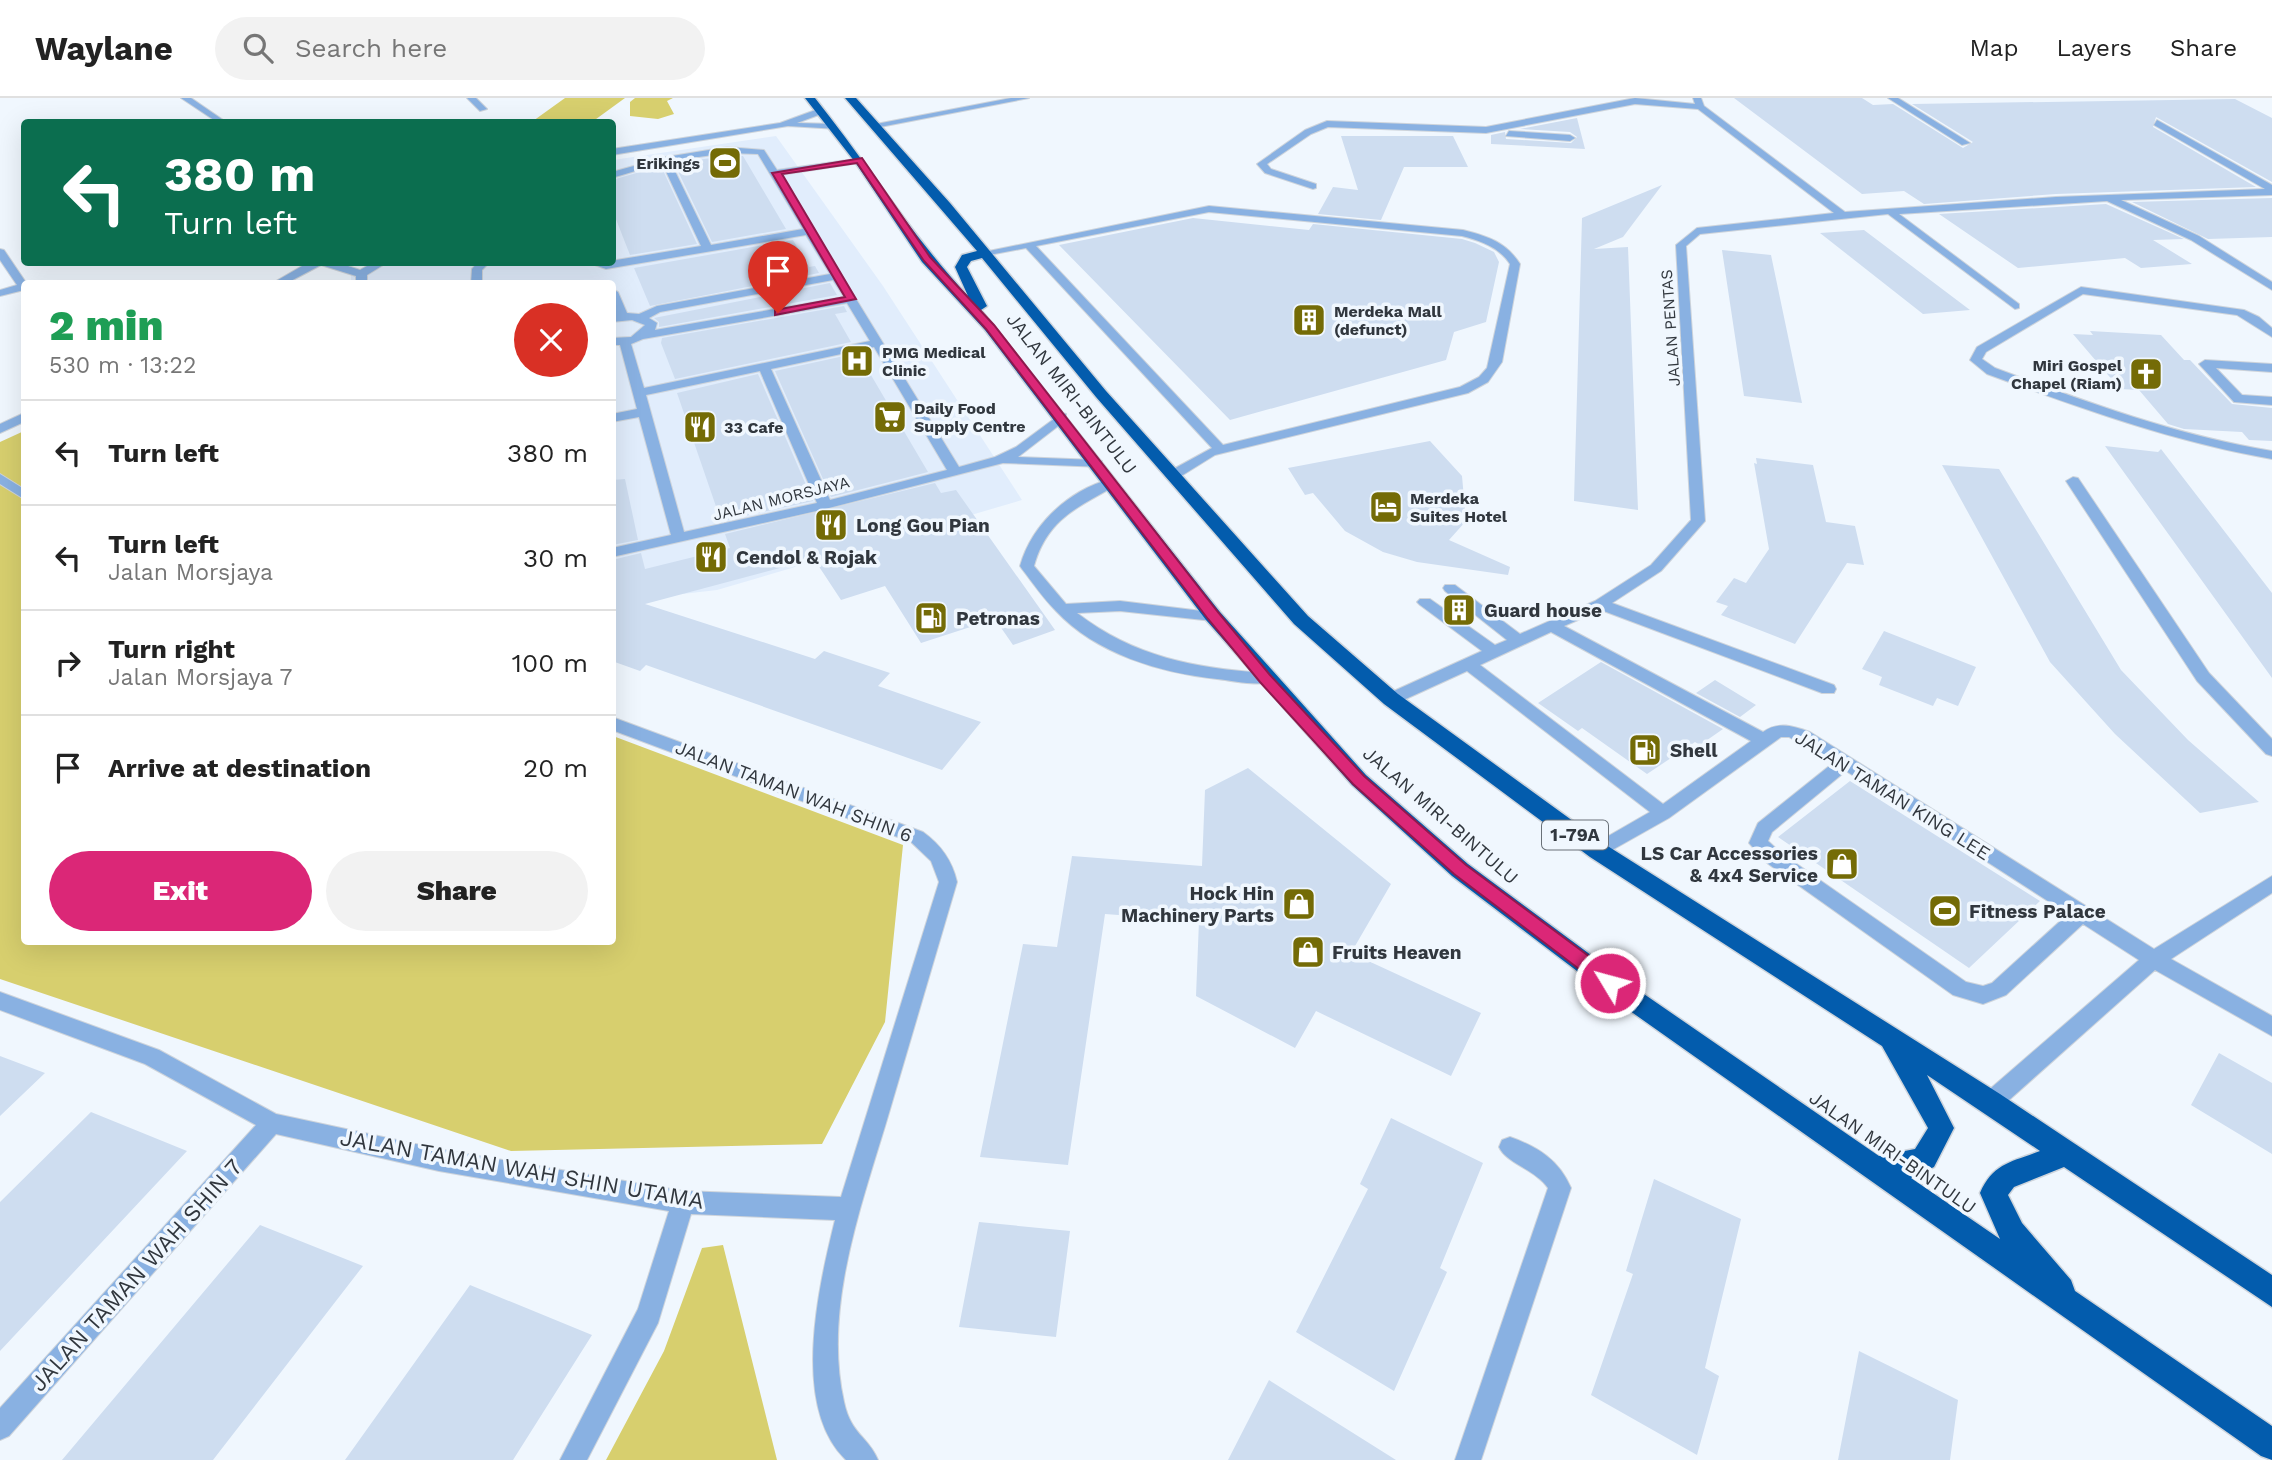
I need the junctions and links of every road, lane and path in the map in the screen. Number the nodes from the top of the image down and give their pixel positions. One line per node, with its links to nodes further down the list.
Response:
1 (185, 98): 10 (street)
2 (471, 98): 8 (street)
3 (810, 98): 9 (highway, JALAN MIRI-BINTULU)
4 (850, 98): 13 (highway, JALAN MIRI-BINTULU / 1-79A)
5 (1025, 98): 13 (street)
6 (1892, 98): 17 (street)
7 (1699, 103): 15 (street); 27 (street)
8 (483, 109)
9 (821, 111): 12 (street); 14 (highway, JALAN MIRI-BINTULU)
10 (217, 119)
11 (2157, 123): 24 (street)
12 (782, 125): 14 (street); 18 (street)
13 (875, 125): 32 (highway, JALAN MIRI-BINTULU / 1-79A)
14 (835, 128): 20 (highway, JALAN MIRI-BINTULU)
15 (1467, 131): 16 (street); 23 (street)
16 (1570, 138)
17 (1965, 143)
18 (616, 151)
19 (665, 160): 21 (street); 22 (street); 30 (street)
20 (859, 160): 21 (street); 48 (highway, JALAN MIRI-BINTULU)
21 (776, 173): 28 (street)
22 (616, 174)
23 (1313, 186)
24 (2272, 191): 25 (street, JALAN PENTAS)
25 (2106, 197): 26 (street, JALAN PENTAS); 41 (street)
26 (1891, 212): 27 (street, JALAN PENTAS); 45 (street)
27 (1843, 215): 76 (street, JALAN PENTAS)
28 (809, 231): 30 (street); 37 (street)
29 (1028, 244): 32 (street); 62 (street); 62 (street)
30 (706, 248): 33 (street)
31 (0, 252): 40 (street)
32 (984, 253): 48 (highway); 67 (highway, JALAN MIRI-BINTULU / 1-79A)
33 (616, 265)
34 (312, 266): 39 (street)
35 (330, 266): 38 (street)
36 (378, 266): 38 (street)
37 (836, 276): 44 (street); 46 (street)
38 (361, 279)
39 (284, 280)
40 (21, 283)
41 (2272, 287)
42 (21, 288): 43 (street)
43 (0, 293)
44 (851, 299): 50 (street); 52 (street)
45 (2015, 306)
46 (641, 317): 47 (street); 50 (street)
47 (618, 318)
48 (990, 327): 59 (highway, JALAN MIRI-BINTULU)
49 (2272, 334): 63 (street)
50 (643, 336): 51 (street)
51 (619, 342): 55 (street)
52 (878, 343): 53 (street); 65 (street)
53 (764, 367): 55 (street); 71 (street)
54 (2272, 368): 56 (street)
55 (639, 393): 57 (street)
56 (2272, 401)
57 (644, 412): 58 (street); 72 (street)
58 (616, 417)
59 (1062, 417): 64 (street, JALAN MORSJAYA); 66 (highway, JALAN MIRI-BINTULU)
60 (21, 418): 61 (street)
61 (0, 429)
62 (1220, 449): 67 (street)
63 (2272, 455)
64 (1000, 460): 65 (street, JALAN MORSJAYA); 66 (street, JALAN MORSJAYA)
65 (956, 472): 71 (street, JALAN MORSJAYA)
66 (1104, 473): 77 (street); 78 (highway, JALAN MIRI-BINTULU)
67 (1173, 475): 85 (highway, JALAN MIRI-BINTULU / 1-79A)
68 (0, 478): 70 (street)
69 (2073, 481): 88 (street)
70 (21, 493)
71 (825, 505): 72 (street, JALAN MORSJAYA)
72 (678, 540): 73 (street, JALAN MORSJAYA)
73 (616, 552)
74 (1450, 588): 80 (street)
75 (1425, 602): 81 (street)
76 (1600, 604): 79 (street, JALAN PENTAS); 84 (street)
77 (1062, 609): 78 (street); 83 (street)
78 (1213, 616): 83 (highway, JALAN MIRI-BINTULU)
79 (1551, 626): 80 (street, JALAN PENTAS); 87 (street)
80 (1519, 641): 81 (street, JALAN PENTAS)
81 (1494, 653): 82 (street, JALAN PENTAS)
82 (1468, 664): 85 (street, JALAN PENTAS); 90 (street)
83 (1265, 678): 102 (highway, JALAN MIRI-BINTULU)
84 (1828, 690)
85 (1391, 699): 91 (highway, JALAN MIRI-BINTULU / 1-79A)
86 (616, 724): 104 (street, JALAN TAMAN WAH SHIN 6)
87 (1764, 740): 89 (street, JALAN TAMAN KING LEE); 90 (street, JALAN TAMAN KING LEE)
88 (2272, 750)
89 (1846, 762): 93 (street, JALAN TAMAN KING LEE); 93 (street)
90 (1663, 813): 91 (street, JALAN TAMAN KING LEE)
91 (1598, 851): 97 (highway, JALAN MIRI-BINTULU / 1-79A)
92 (2272, 883): 94 (street)
93 (2082, 913): 94 (street, JALAN TAMAN KING LEE)
94 (2154, 959): 96 (street, JALAN TAMAN KING LEE); 98 (street)
95 (0, 1001): 99 (street, JALAN TAMAN WAH SHIN UTAMA)
96 (2272, 1027)
97 (1889, 1037): 98 (highway, JALAN MIRI-BINTULU / 1-79A); 102 (highway)
98 (1991, 1102): 101 (highway, JALAN MIRI-BINTULU / 1-79A)
99 (272, 1123): 103 (street, JALAN TAMAN WAH SHIN UTAMA); 107 (street, JALAN TAMAN WAH SHIN 7)
100 (1510, 1147): 111 (street)
101 (2066, 1153): 105 (highway, JALAN MIRI-BINTULU / 1-79A); 106 (highway)
102 (1875, 1169): 106 (highway, JALAN MIRI-BINTULU)
103 (683, 1202): 104 (street, JALAN TAMAN WAH SHIN UTAMA); 109 (street)
104 (849, 1209): 110 (street)
105 (2272, 1292)
106 (2083, 1315): 108 (highway, JALAN MIRI-BINTULU)
107 (0, 1427)
108 (2272, 1446)
109 (573, 1460)
110 (865, 1460)
111 (1468, 1460)

